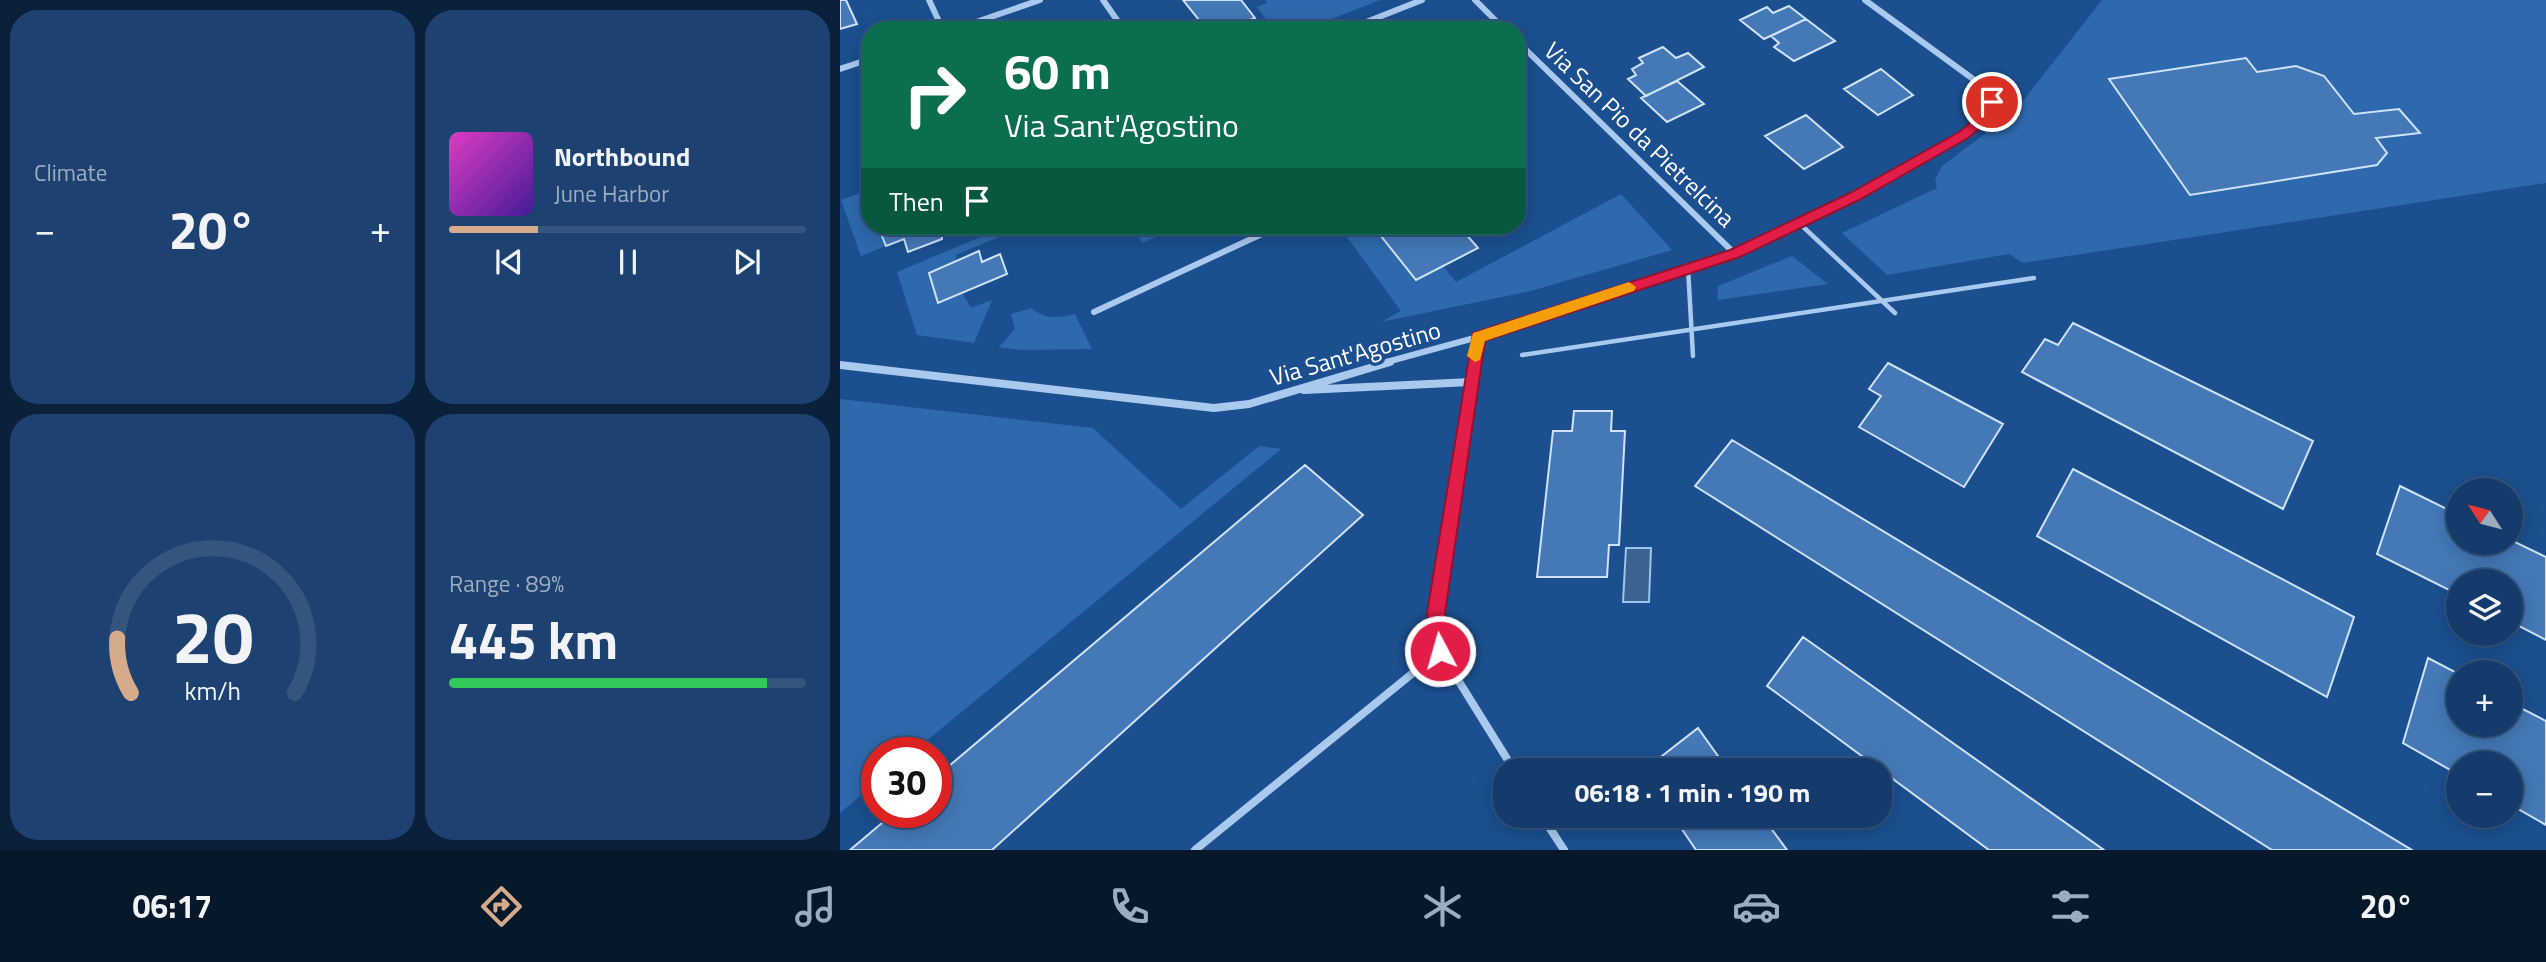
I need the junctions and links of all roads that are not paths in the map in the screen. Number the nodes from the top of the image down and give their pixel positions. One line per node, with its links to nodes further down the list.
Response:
1 (929, 0): 7 (street)
2 (1040, 0): 8 (street)
3 (1103, 0): 9 (street)
4 (1422, 0): 10 (street)
5 (1475, 0): 11 (street)
6 (1865, 0): 15 (street, Via Sant'Agostino)
7 (939, 21)
8 (979, 21)
9 (1118, 21)
10 (1369, 21)
11 (1496, 21)
12 (1526, 50): 17 (street, Via San Pio da Pietrelcina)
13 (861, 62): 14 (street)
14 (840, 69)
15 (1799, 223): 17 (street, Via Sant'Agostino); 20 (lane)
16 (1260, 235): 21 (street)
17 (1735, 254): 18 (street, Via Sant'Agostino)
18 (1688, 268): 23 (lane); 24 (street, Via Sant'Agostino)
19 (2034, 278): 20 (lane)
20 (1881, 301): 22 (lane); 23 (lane)
21 (1094, 312)
22 (1895, 313)
23 (1692, 329): 25 (lane); 26 (lane)
24 (1478, 337): 28 (street); 29 (street, Via Sant'Agostino)
25 (1522, 355)
26 (1693, 356)
27 (840, 365): 29 (street, Via Sant'Agostino)
28 (1471, 382): 29 (street); 30 (street)
29 (1296, 391)
30 (1440, 651): 31 (street); 33 (street)
31 (1507, 758)
32 (1550, 828): 34 (street)
33 (1195, 850)
34 (1564, 850)

